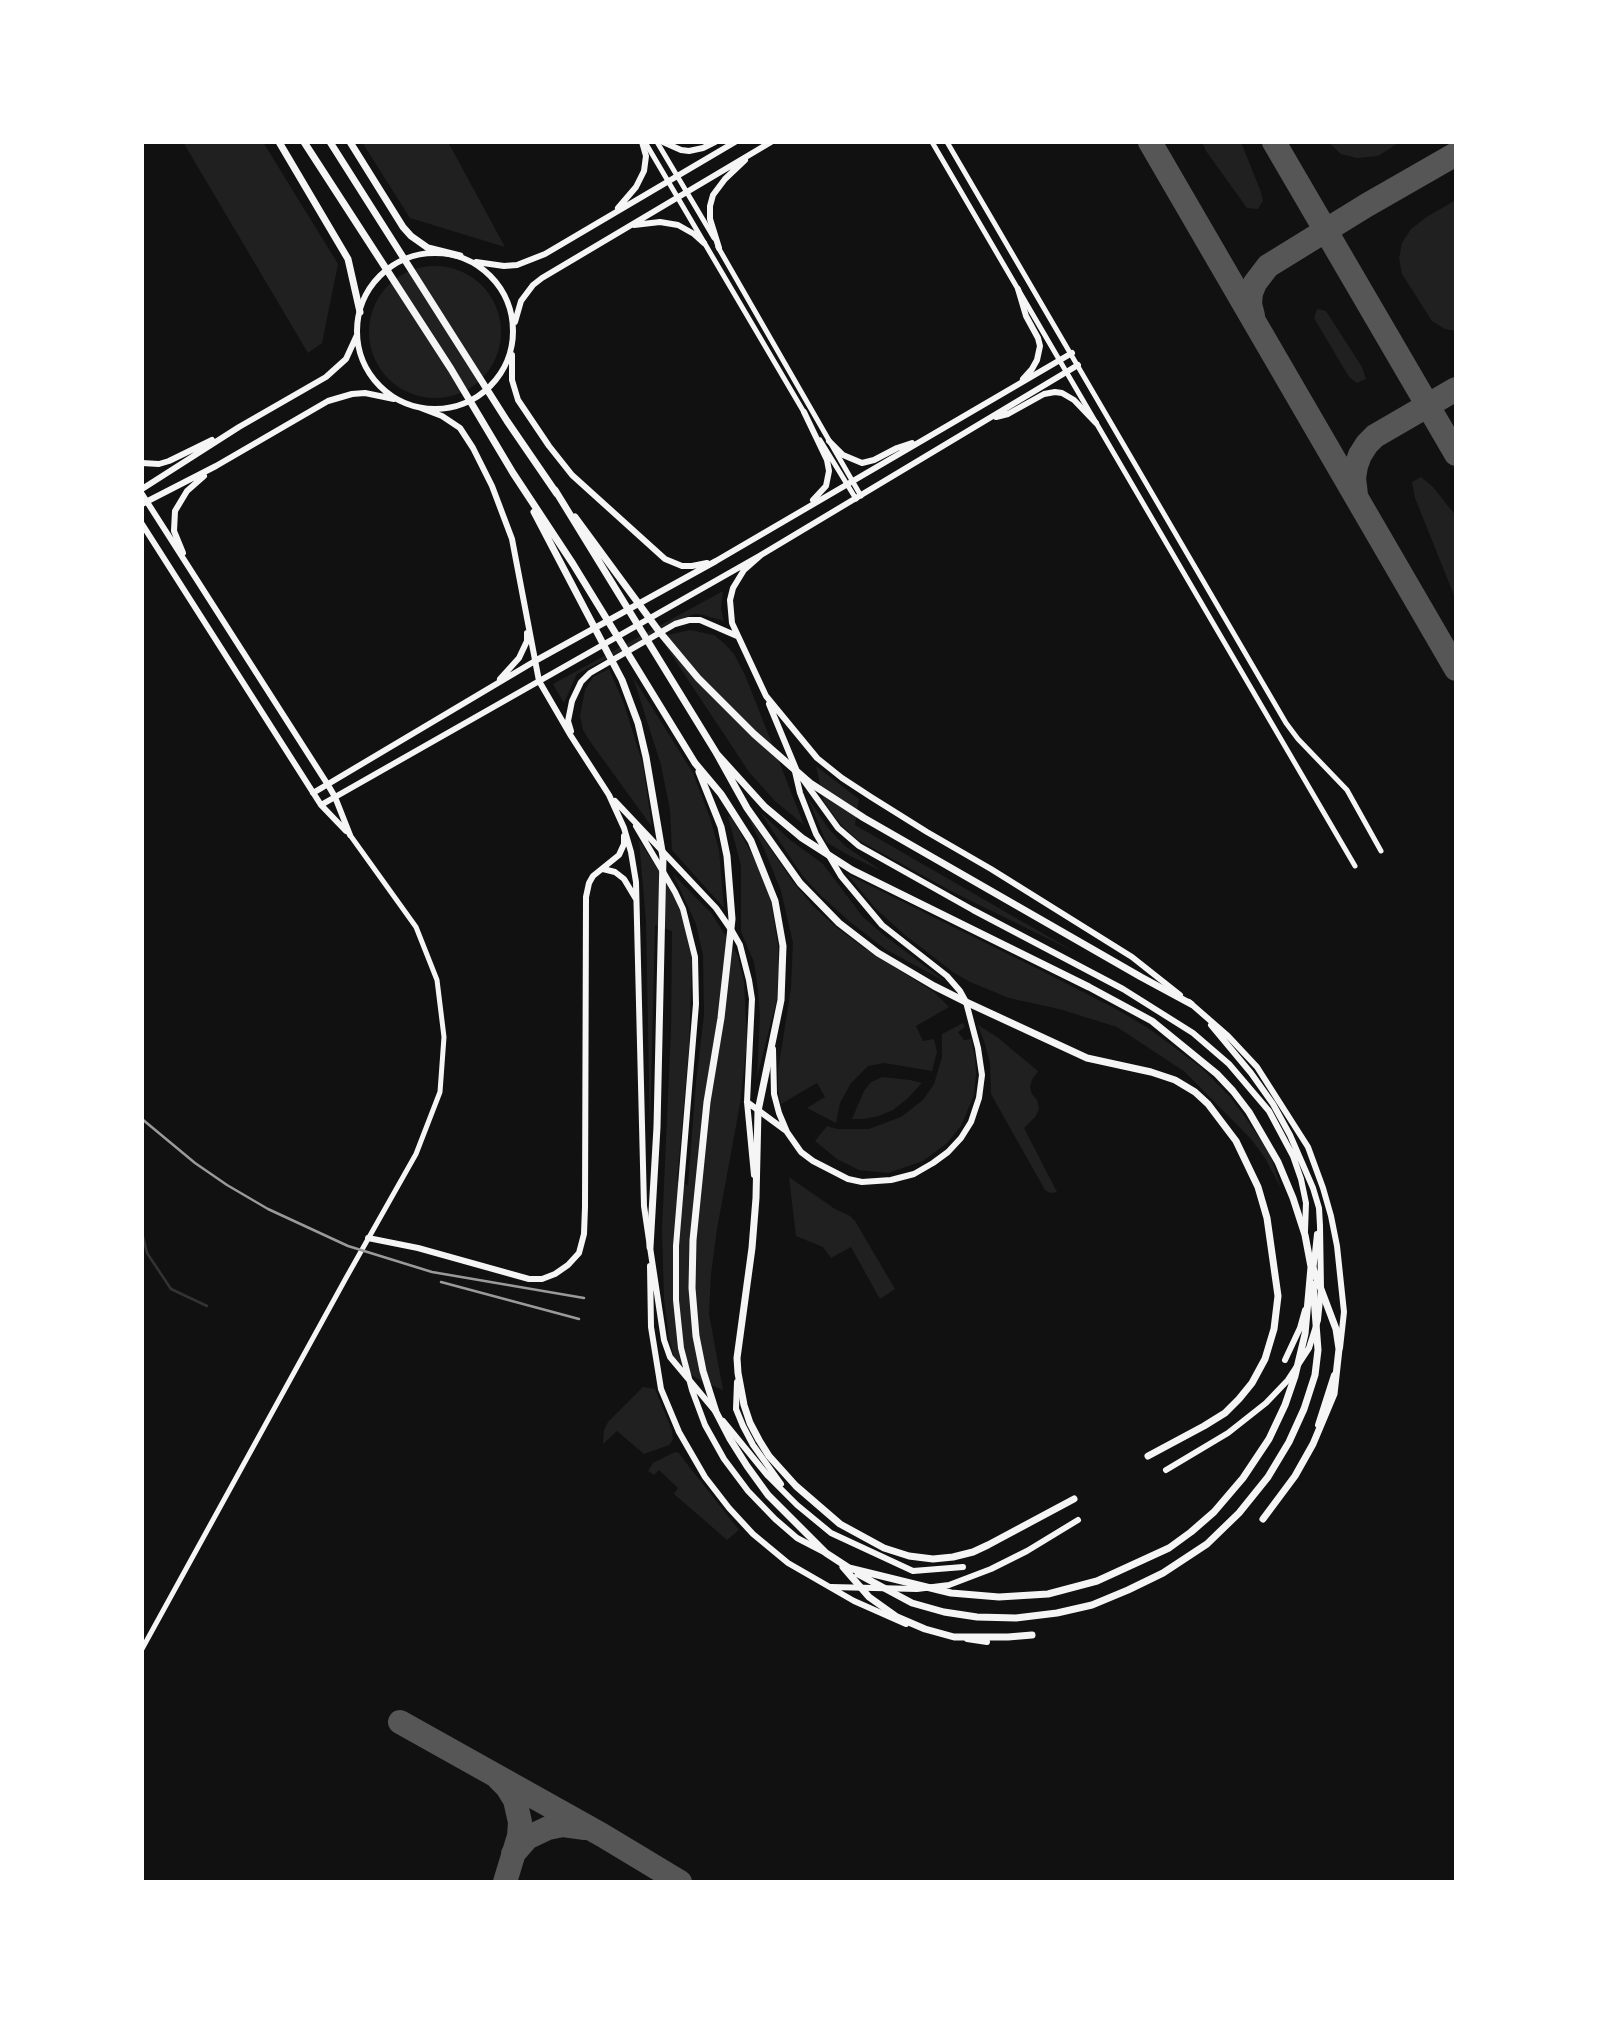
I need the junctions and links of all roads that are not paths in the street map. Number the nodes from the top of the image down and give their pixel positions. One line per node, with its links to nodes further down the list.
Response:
1 (279, 142): 25 (highway)
2 (304, 142): 44 (highway)
3 (330, 142): 46 (highway)
4 (350, 142): 22 (highway)
5 (643, 142): 15 (street); 18 (main road)
6 (657, 142): 14 (street)
7 (663, 142): 8 (main road)
8 (715, 142)
9 (735, 142): 14 (main road)
10 (771, 142): 13 (main road)
11 (932, 142): 24 (street)
12 (947, 142): 29 (street)
13 (757, 150): 16 (main road); 21 (main road)
14 (677, 176): 15 (main road); 16 (street)
15 (668, 181): 17 (street); 18 (main road)
16 (687, 191): 17 (main road); 21 (street)
17 (677, 197): 19 (main road); 20 (street)
18 (614, 213): 23 (main road)
19 (628, 226): 20 (main road); 26 (main road)
20 (704, 243): 36 (street)
21 (719, 248): 41 (street)
22 (460, 256): 23 (main road); 25 (main road)
23 (470, 260): 26 (main road)
24 (1018, 289): 30 (street); 33 (main road)
25 (360, 312): 27 (main road)
26 (514, 327): 28 (main road)
27 (357, 333): 34 (main road); 39 (main road)
28 (513, 338): 35 (main road); 53 (main road)
29 (1072, 354): 30 (main road); 31 (street)
30 (1059, 360): 32 (street); 33 (main road)
31 (1079, 365): 32 (main road); 73 (street)
32 (1066, 372): 37 (main road); 38 (street)
33 (1014, 387): 40 (main road)
34 (401, 401): 35 (main road); 43 (main road)
35 (421, 408): 55 (main road)
36 (804, 412): 45 (street); 50 (main road)
37 (987, 420): 38 (main road); 48 (main road)
38 (1096, 423): 74 (street)
39 (239, 427): 42 (main road); 47 (main road)
40 (924, 440): 41 (main road); 45 (main road)
41 (829, 441): 45 (street)
42 (142, 463)
43 (216, 466): 49 (main road); 54 (main road)
44 (513, 473): 63 (highway); 88 (highway)
45 (850, 483): 48 (street); 50 (main road)
46 (555, 490): 62 (highway); 78 (highway)
47 (142, 492): 49 (main road)
48 (858, 498): 52 (main road)
49 (144, 503): 54 (main road)
50 (803, 510): 53 (main road)
51 (142, 524): 66 (main road)
52 (761, 555): 56 (main road); 58 (main road)
53 (716, 561): 57 (main road)
54 (194, 577): 65 (main road)
55 (527, 617): 57 (main road); 59 (main road)
56 (737, 636): 60 (main road); 61 (main road)
57 (535, 661): 58 (main road); 59 (main road)
58 (539, 681): 61 (main road); 68 (main road)
59 (489, 689): 65 (main road)
60 (765, 696): 64 (main road); 78 (main road)
61 (573, 739): 67 (main road)
62 (718, 754): 77 (highway); 86 (highway)
63 (695, 763): 80 (highway); 100 (highway)
64 (793, 765): 77 (main road); 86 (main road)
65 (328, 785): 66 (main road); 68 (main road)
66 (313, 793): 69 (main road)
67 (609, 794): 70 (main road); 71 (main road)
68 (335, 797): 69 (main road); 72 (main road)
69 (321, 805): 72 (main road)
70 (636, 826): 81 (main road); 100 (main road)
71 (624, 828): 75 (main road); 76 (main road)
72 (350, 835): 87 (street)
73 (1381, 851)
74 (1355, 866)
75 (603, 869): 76 (main road); 87 (main road)
76 (636, 899): 88 (main road)
77 (966, 1002): 83 (main road); 93 (highway)
78 (1191, 1004): 79 (main road)
79 (1202, 1014): 85 (main road); 97 (main road)
80 (773, 1044): 82 (highway); 83 (main road)
81 (747, 1102): 82 (main road); 84 (main road)
82 (758, 1111): 83 (main road); 84 (highway)
83 (787, 1132)
84 (756, 1198): 92 (highway)
85 (1319, 1208): 91 (main road); 94 (main road)
86 (1305, 1235): 89 (highway)
87 (368, 1238): 107 (street)
88 (650, 1247): 96 (main road); 104 (main road)
89 (1309, 1257): 90 (highway); 98 (highway)
90 (1311, 1267): 103 (highway); 103 (highway)
91 (1285, 1360)
92 (737, 1373): 95 (highway); 96 (main road)
93 (1148, 1456)
94 (1166, 1470)
95 (1074, 1499)
96 (797, 1505): 102 (main road)
97 (1275, 1507)
98 (1263, 1519)
99 (1078, 1520): 104 (main road)
100 (826, 1553): 101 (highway)
101 (840, 1563): 103 (highway); 105 (highway)
102 (963, 1567)
103 (849, 1568)
104 (829, 1587): 106 (main road)
105 (1032, 1635)
106 (987, 1642)
107 (142, 1649)

